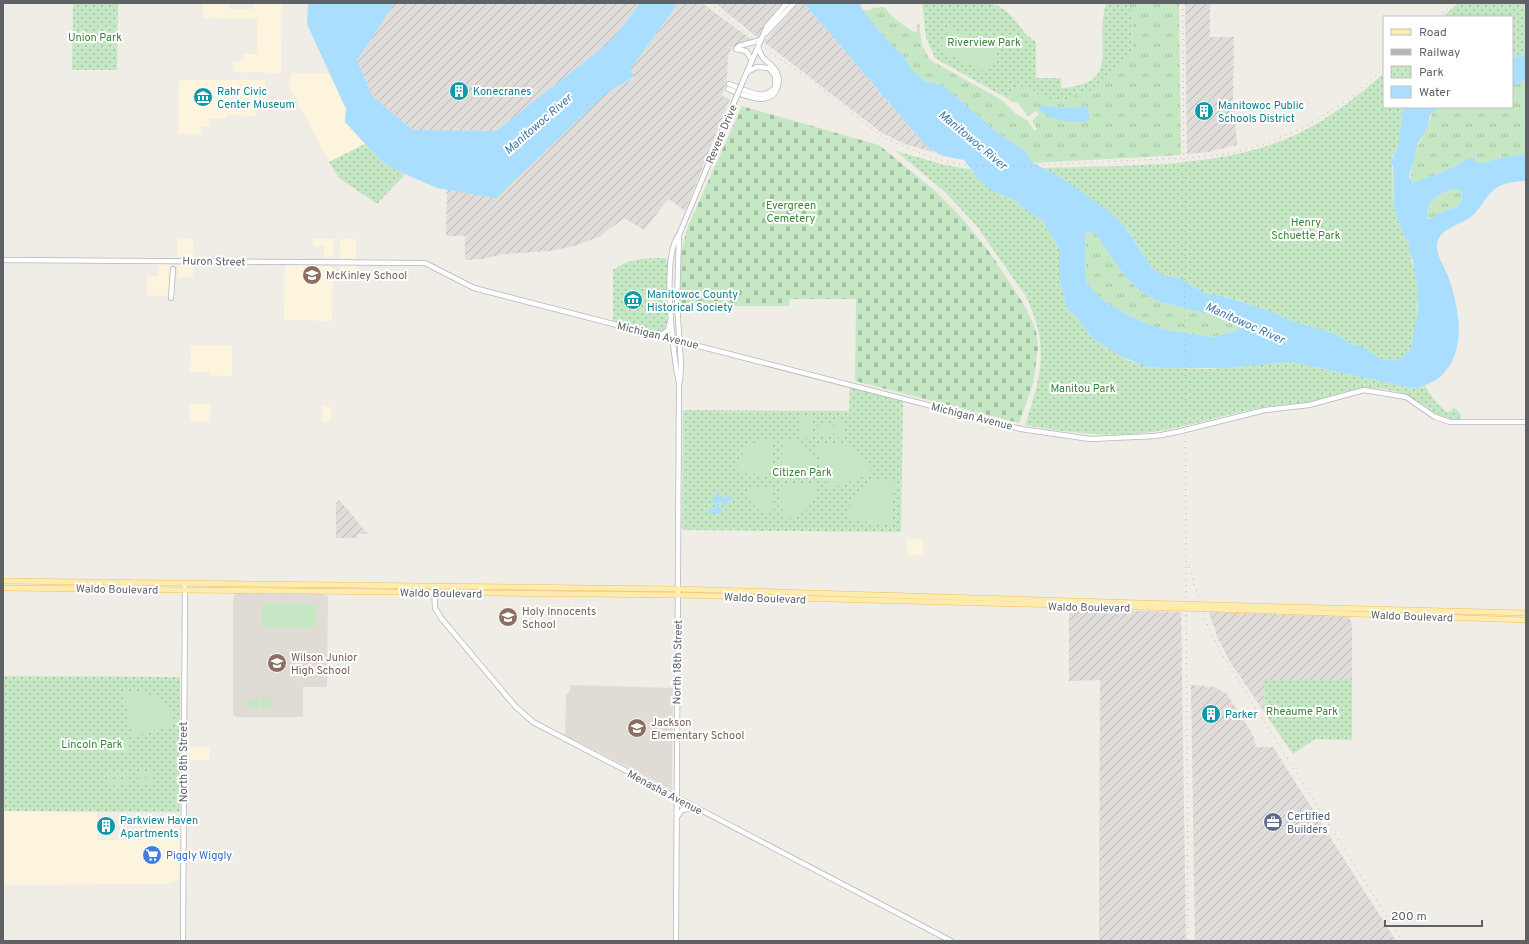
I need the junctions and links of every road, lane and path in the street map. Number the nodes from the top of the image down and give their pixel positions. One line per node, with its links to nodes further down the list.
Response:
1 (787, 3): 3 (street, Revere Drive)
2 (794, 3): 3 (street, Revere Drive)
3 (766, 33): 4 (street, Revere Drive)
4 (761, 40): 5 (street, Revere Drive); 6 (street)
5 (758, 46): 6 (street, Revere Drive); 7 (street)
6 (752, 60): 7 (street, Revere Drive)
7 (747, 72): 8 (street, Revere Drive, bridge)
8 (679, 235): 9 (street, Revere Drive); 10 (street, Revere Drive)
9 (671, 255): 15 (street, North 18th Street)
10 (677, 255): 18 (street, North 18th Street)
11 (3, 260): 12 (street, Huron Street)
12 (425, 263): 16 (street, Michigan Avenue)
13 (173, 269): 14 (street)
14 (171, 298)
15 (671, 316): 16 (street); 17 (street, North 18th Street)
16 (660, 336): 17 (street, Michigan Avenue)
17 (674, 339): 18 (street, Michigan Avenue); 19 (street, North 18th Street)
18 (680, 341): 19 (street, North 18th Street); 20 (street, Michigan Avenue)
19 (679, 383): 25 (street, North 18th Street)
20 (1526, 422)
21 (3, 581): 22 (main road, Waldo Boulevard)
22 (185, 583): 23 (main road, Waldo Boulevard); 26 (street, North 8th Street)
23 (434, 586): 25 (main road, Waldo Boulevard); 27 (street, Menasha Avenue)
24 (3, 588): 26 (main road, Waldo Boulevard)
25 (678, 588): 28 (street, North 18th Street); 29 (main road, Waldo Boulevard)
26 (184, 590): 27 (main road, Waldo Boulevard); 36 (street, North 8th Street)
27 (434, 593): 28 (main road, Waldo Boulevard); 33 (street, Menasha Avenue)
28 (677, 595): 29 (main road, Waldo Boulevard); 33 (street, North 18th Street)
29 (1175, 606): 30 (main road, Waldo Boulevard, bridge)
30 (1214, 607): 31 (main road, Waldo Boulevard); 32 (main road, Waldo Boulevard)
31 (1526, 613)
32 (1526, 620)
33 (677, 798): 34 (street, Menasha Avenue); 35 (street, North 18th Street)
34 (696, 808): 35 (street); 38 (street, Menasha Avenue)
35 (676, 819): 37 (street, North 18th Street)
36 (184, 941)
37 (676, 941)
38 (951, 941)

